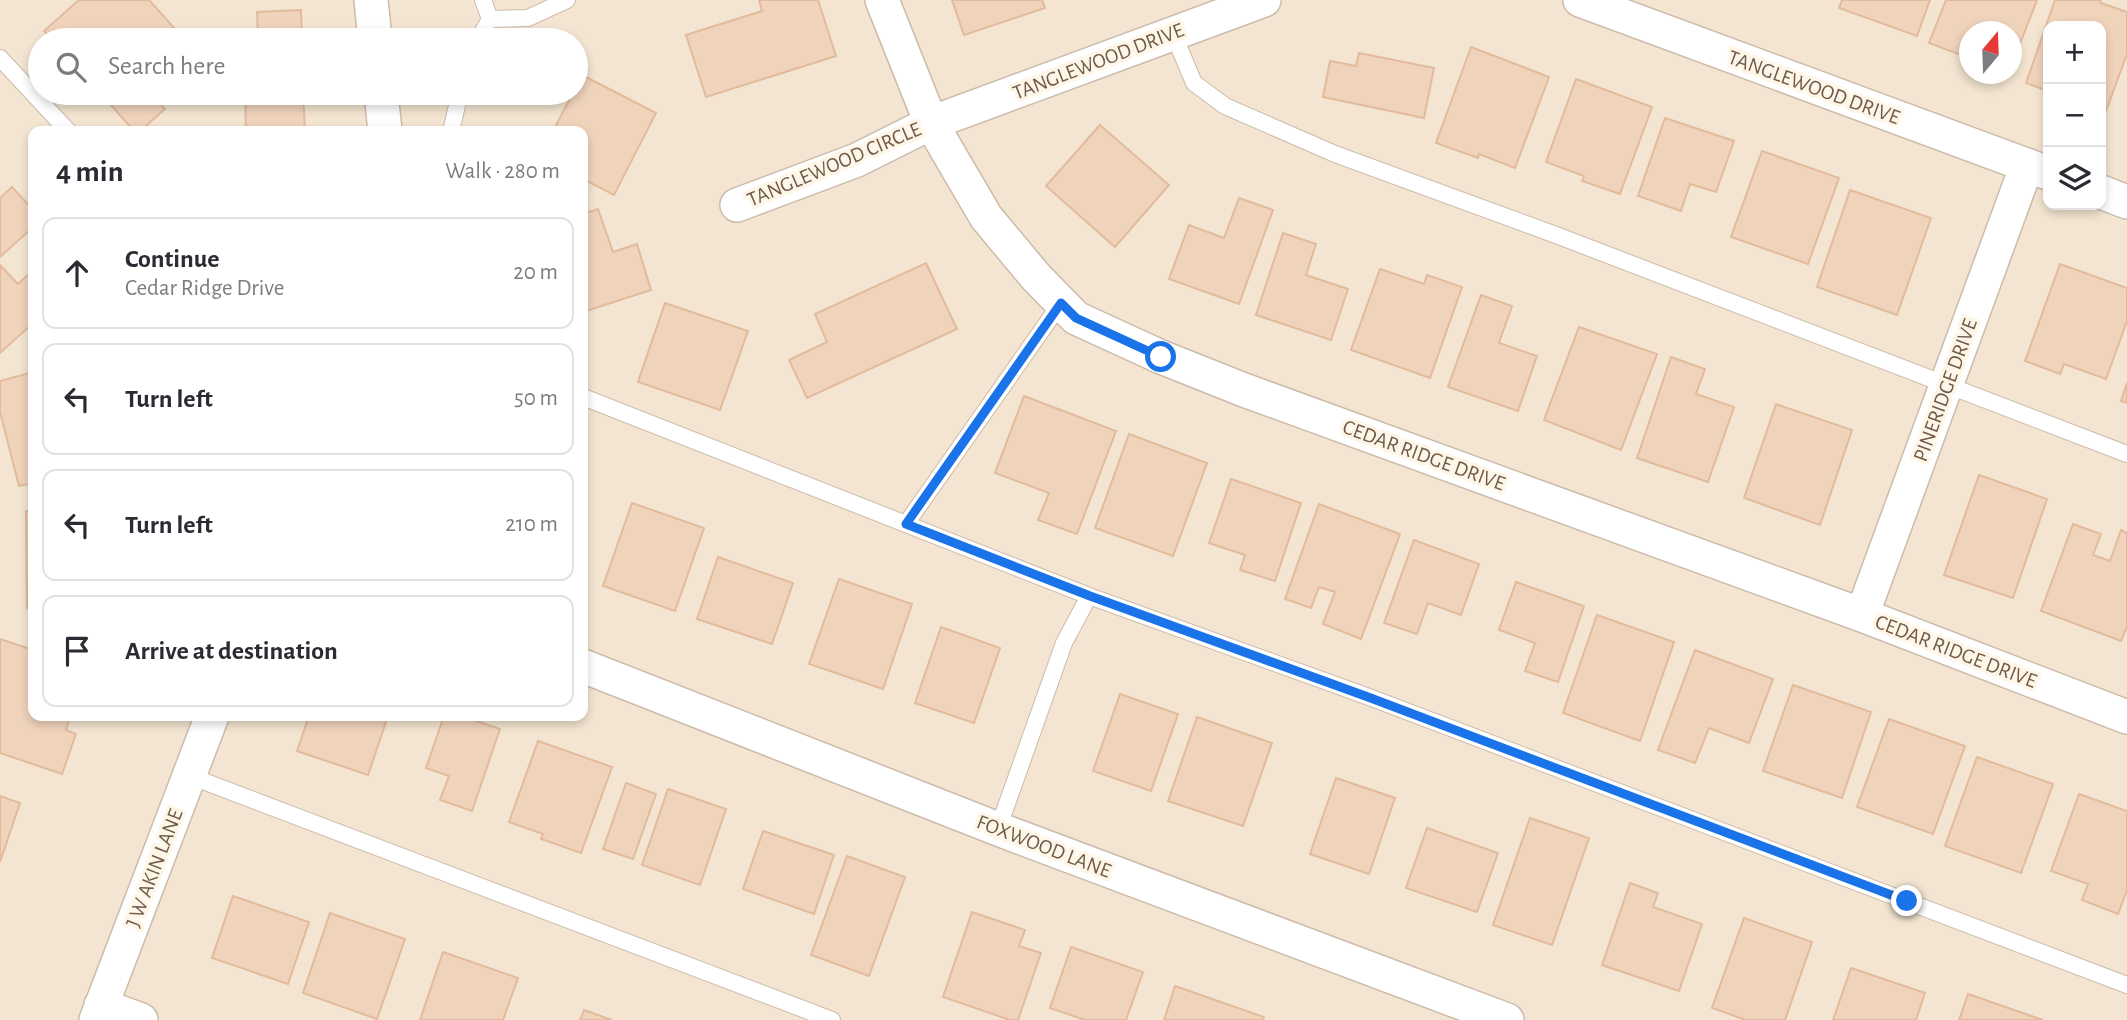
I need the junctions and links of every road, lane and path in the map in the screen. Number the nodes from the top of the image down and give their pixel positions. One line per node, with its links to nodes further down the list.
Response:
1 (371, 0): 8 (street)
2 (483, 0): 7 (lane)
3 (567, 0): 7 (lane)
4 (882, 0): 16 (street, CEDAR RIDGE DRIVE)
5 (1265, 0): 10 (street, TANGLEWOOD DRIVE)
6 (1580, 0): 20 (street, TANGLEWOOD DRIVE)
7 (490, 19): 9 (lane)
8 (374, 28)
9 (485, 28)
10 (1172, 33): 16 (street, TANGLEWOOD DRIVE); 25 (lane)
11 (0, 58): 12 (lane)
12 (28, 88)
13 (44, 105): 17 (lane)
14 (382, 105): 18 (street)
15 (457, 105): 19 (lane)
16 (931, 123): 23 (street, TANGLEWOOD CIRCLE); 24 (street, CEDAR RIDGE DRIVE)
17 (63, 126)
18 (384, 126)
19 (452, 126)
20 (2038, 169): 25 (street, PINERIDGE DRIVE)
21 (2106, 194): 22 (street)
22 (2127, 202)
23 (737, 205)
24 (1061, 303): 28 (lane); 30 (street, CEDAR RIDGE DRIVE)
25 (1946, 386): 27 (lane); 30 (street, PINERIDGE DRIVE)
26 (588, 399): 28 (lane)
27 (2127, 454)
28 (906, 524): 29 (lane)
29 (1090, 596): 35 (lane); 36 (lane)
30 (1863, 615): 32 (street, CEDAR RIDGE DRIVE)
31 (588, 668): 35 (street, FOXWOOD LANE)
32 (2127, 717)
33 (210, 721): 34 (street, J W AKIN LANE)
34 (190, 776): 37 (street, J W AKIN LANE); 39 (lane)
35 (998, 829): 40 (street, FOXWOOD LANE)
36 (2127, 985)
37 (99, 1013): 38 (street)
38 (141, 1020)
39 (832, 1020)
40 (1507, 1020)

